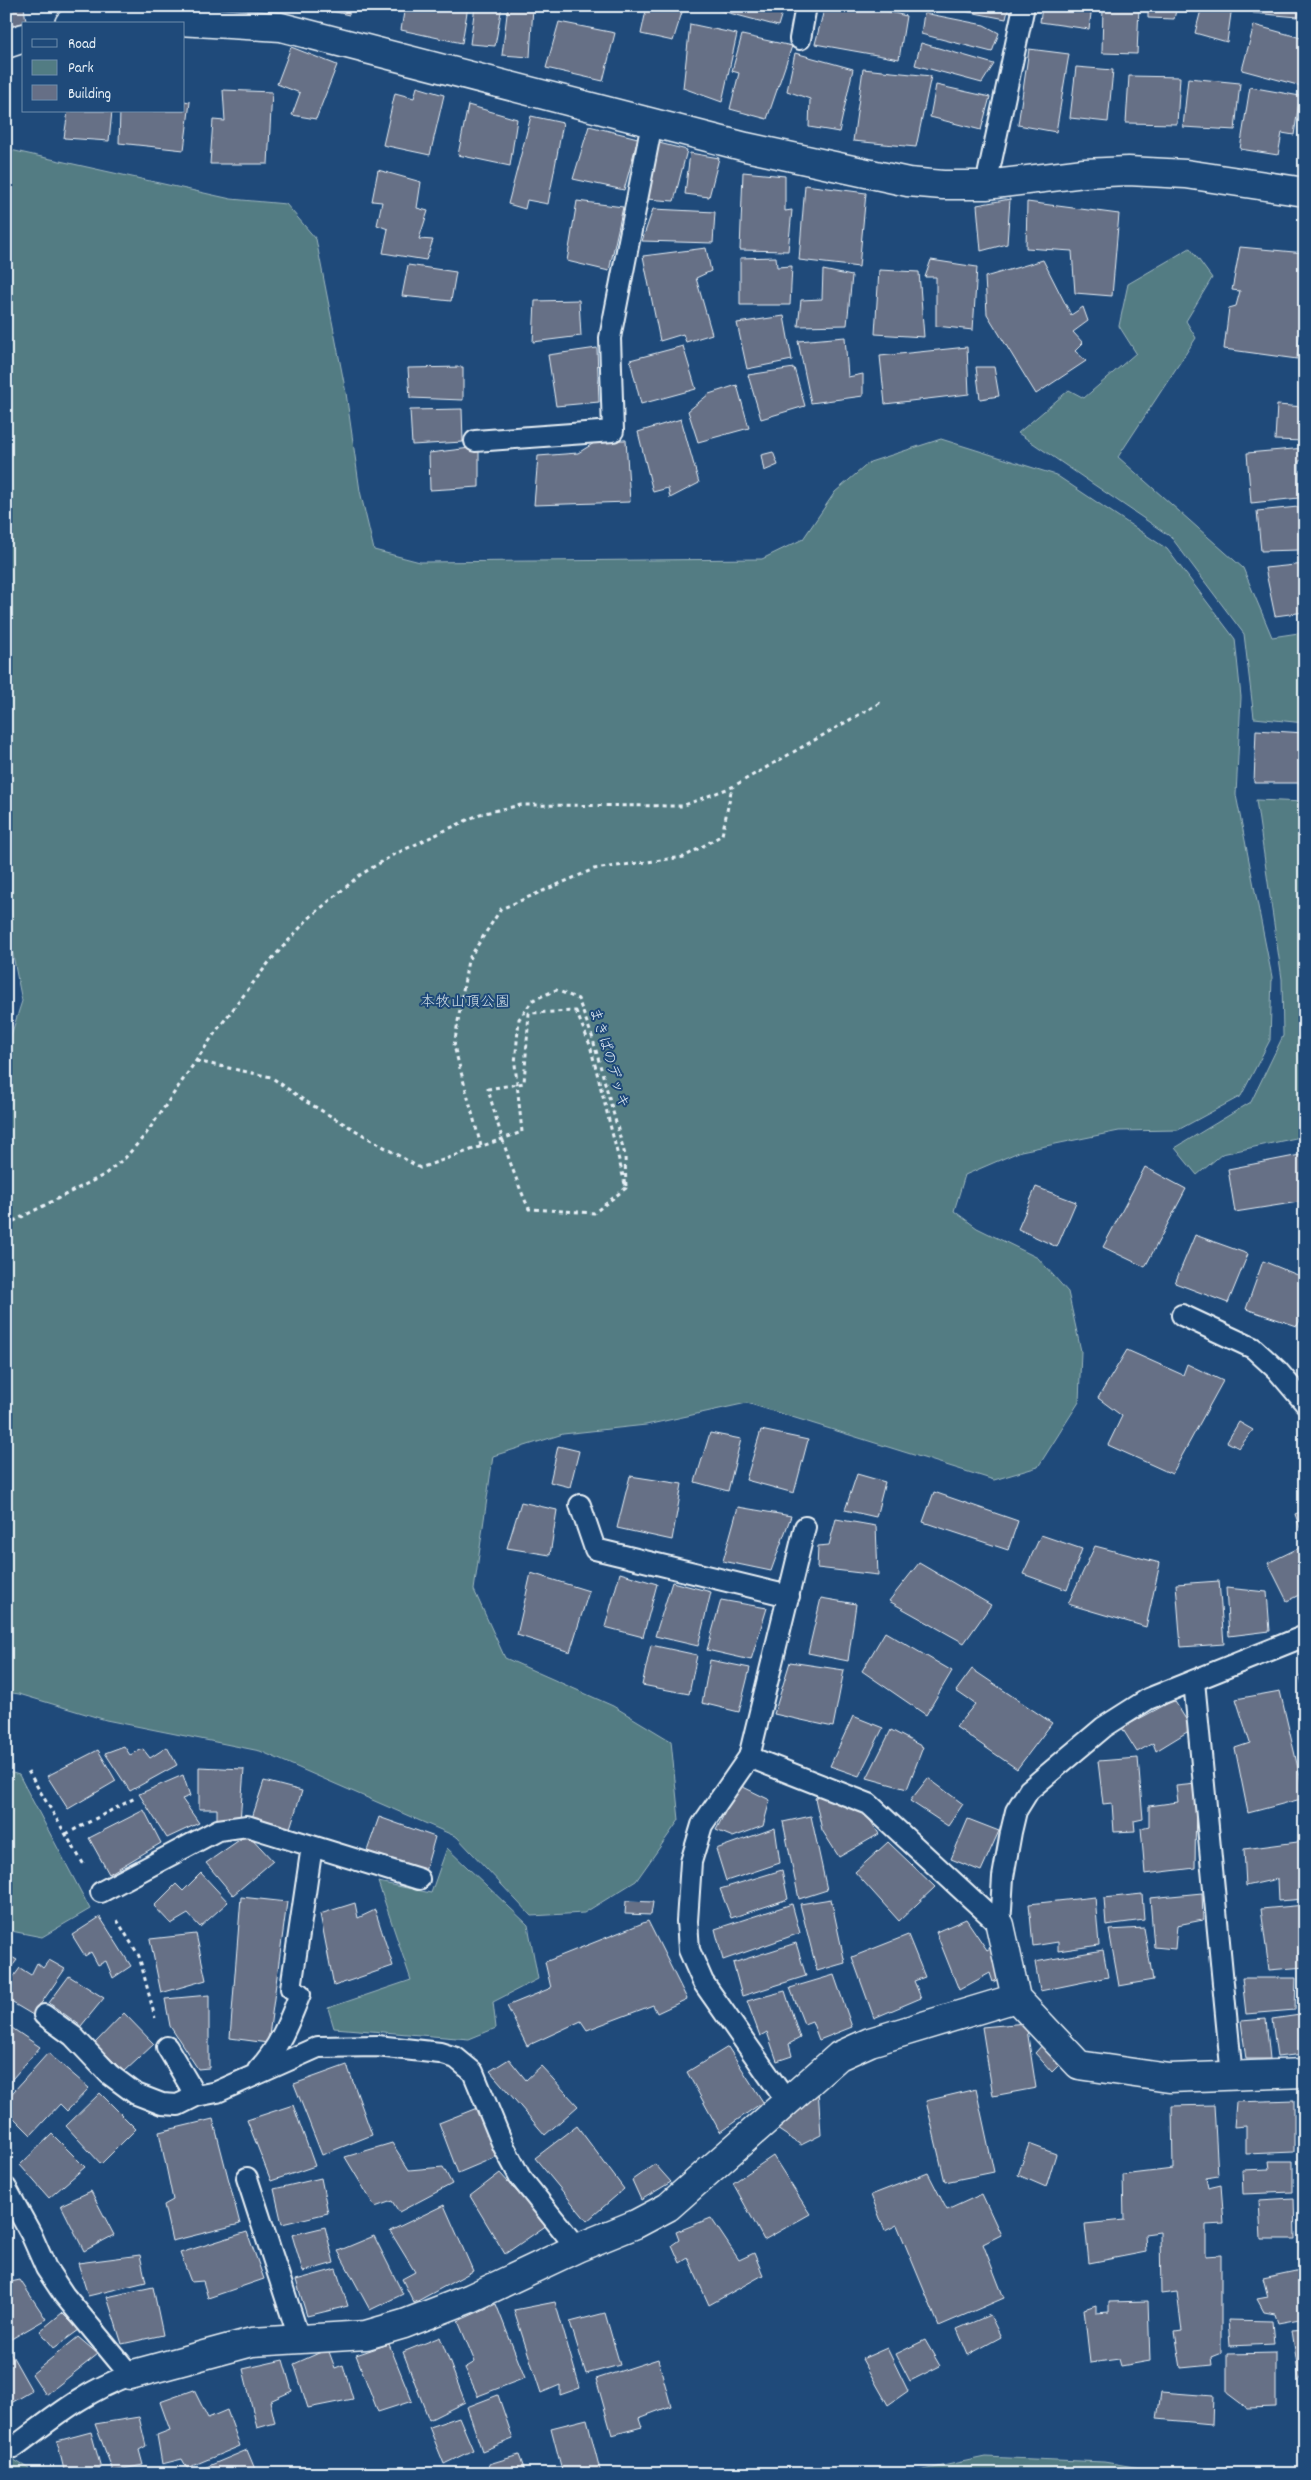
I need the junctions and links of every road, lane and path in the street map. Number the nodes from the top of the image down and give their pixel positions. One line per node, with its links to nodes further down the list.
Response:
1 (806, 6): 6 (lane)
2 (1024, 6): 9 (lane)
3 (283, 16): 4 (street); 8 (street)
4 (76, 22)
5 (22, 39): 7 (street)
6 (800, 39)
7 (6, 44)
8 (652, 123): 9 (street); 11 (lane)
9 (986, 185): 10 (street)
10 (1305, 192)
11 (475, 441)
12 (883, 701): 13 (path)
13 (732, 787): 14 (path); 16 (path)
14 (196, 1061): 16 (path); 18 (path)
15 (502, 1139): 16 (path); 17 (path); 17 (path); 17 (path, まきばのデッキ, bridge)
16 (481, 1146)
17 (626, 1188)
18 (6, 1225)
19 (1182, 1315): 20 (lane)
20 (1305, 1402)
21 (580, 1505): 23 (lane)
22 (805, 1527): 23 (lane)
23 (788, 1596): 26 (lane)
24 (1305, 1636): 25 (lane)
25 (1194, 1681): 33 (lane); 38 (lane)
26 (749, 1757): 33 (lane); 41 (lane)
27 (28, 1771): 29 (path)
28 (135, 1798): 29 (path)
29 (66, 1834): 32 (path)
30 (312, 1846): 31 (lane); 32 (lane); 39 (lane)
31 (419, 1879)
32 (101, 1892): 36 (path)
33 (1000, 1925): 34 (street)
34 (1016, 1998): 38 (street); 41 (street)
35 (44, 2015): 40 (lane)
36 (167, 2048): 40 (lane)
37 (1305, 2073): 38 (street)
38 (1232, 2076)
39 (251, 2077): 40 (lane); 44 (lane)
40 (196, 2096)
41 (787, 2102): 44 (street)
42 (247, 2178): 45 (lane)
43 (6, 2188): 46 (lane)
44 (577, 2248): 45 (street)
45 (299, 2338): 46 (street)
46 (130, 2375): 47 (lane)
47 (6, 2448)

